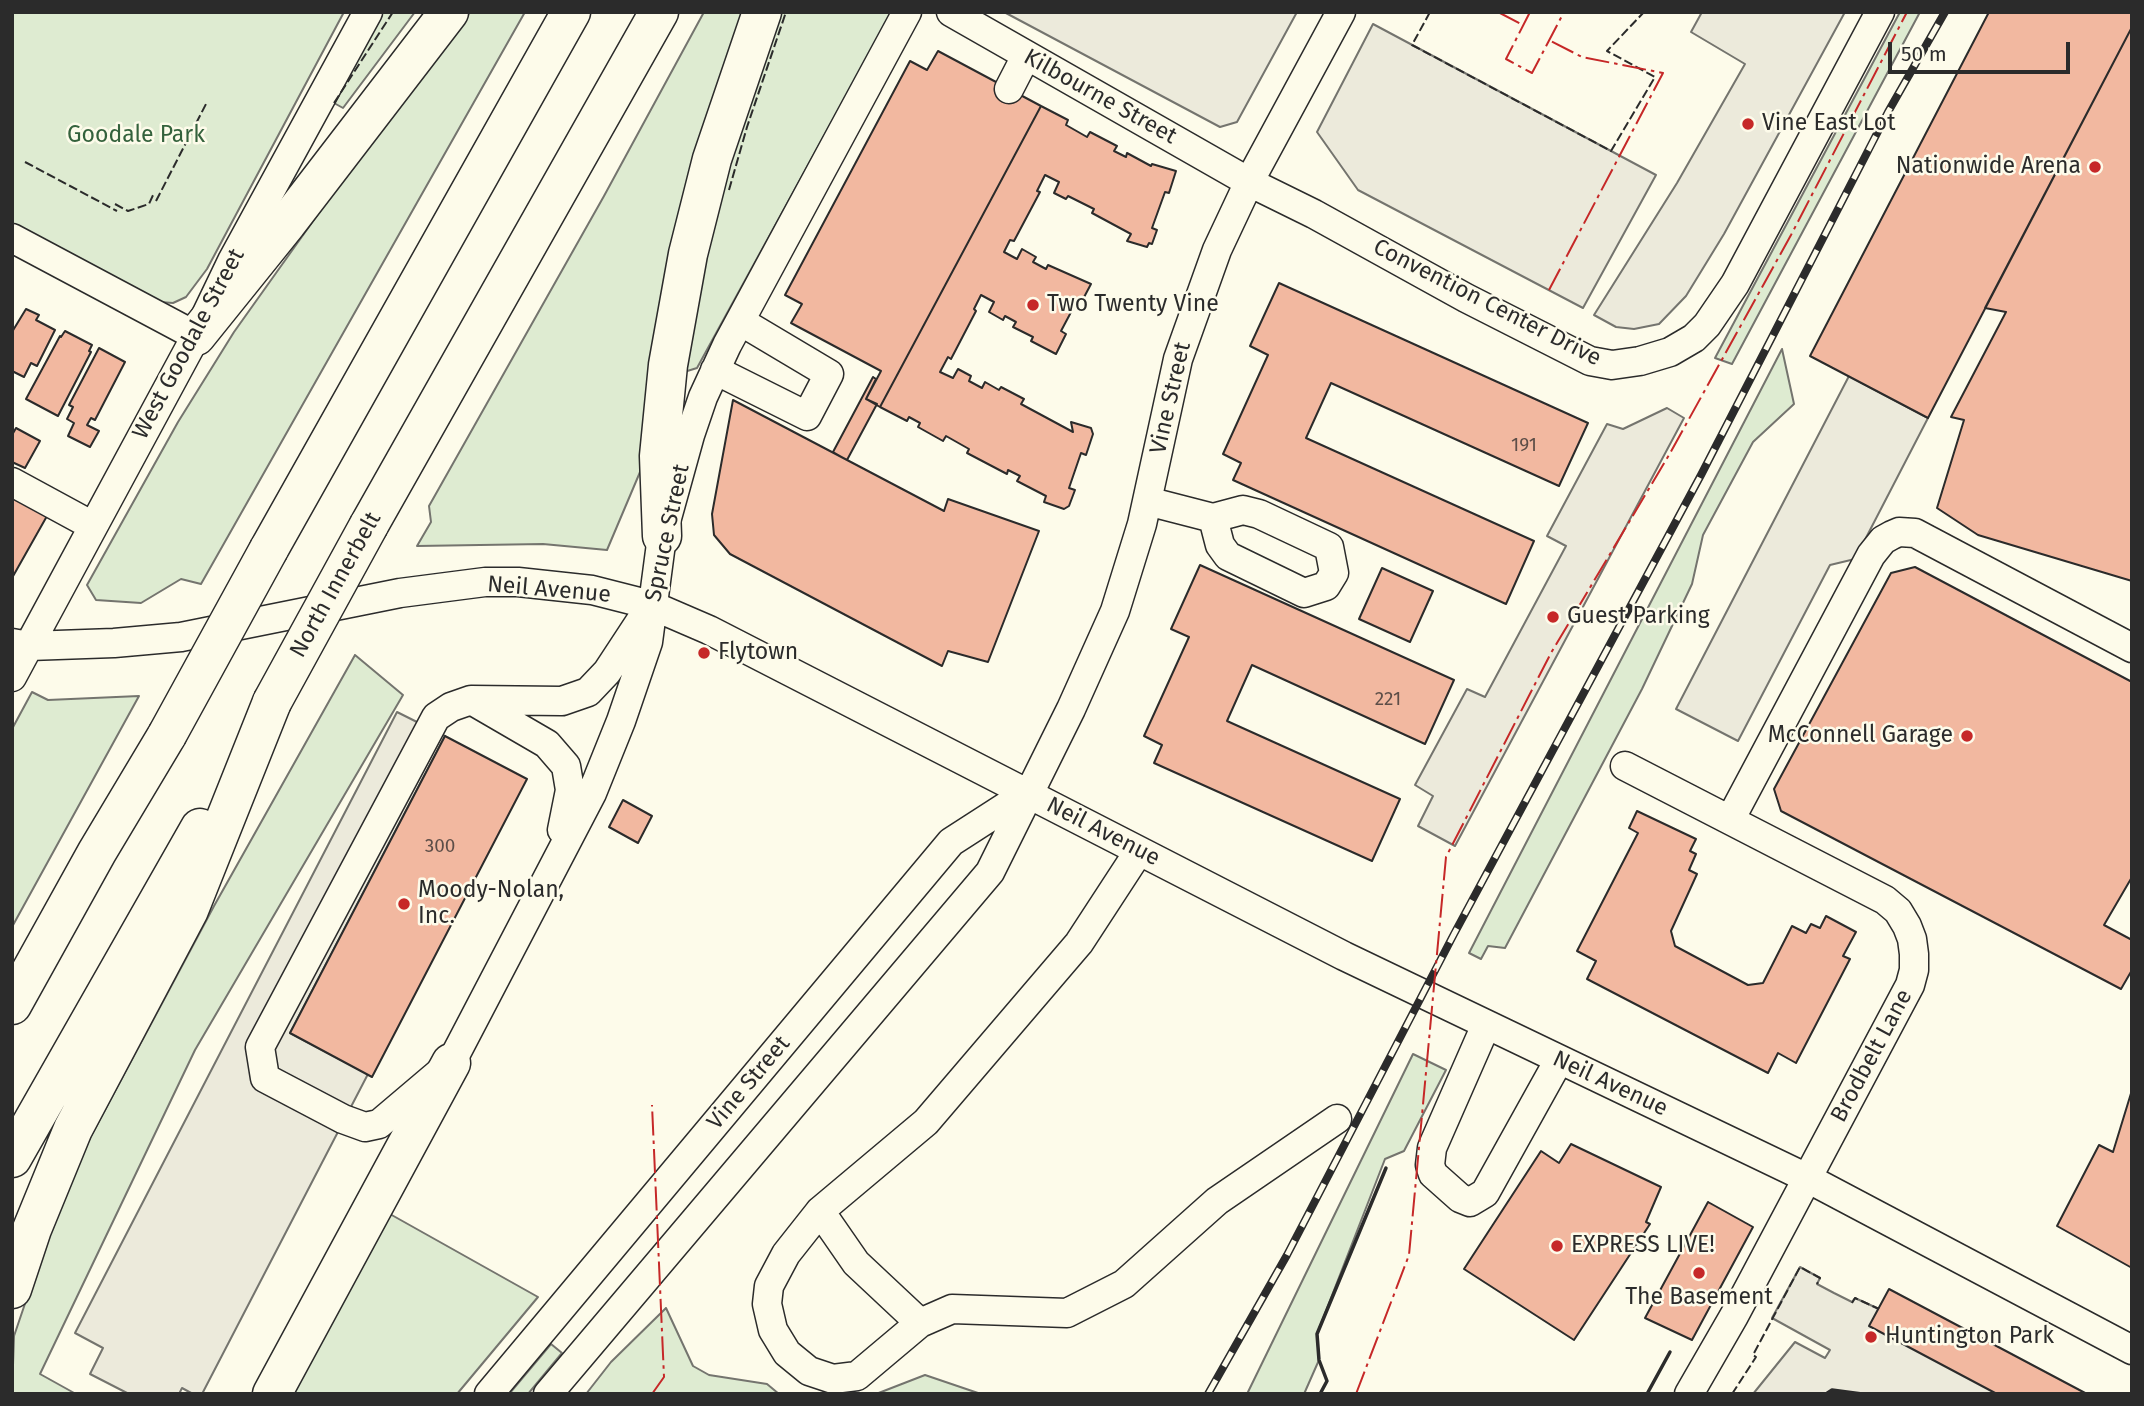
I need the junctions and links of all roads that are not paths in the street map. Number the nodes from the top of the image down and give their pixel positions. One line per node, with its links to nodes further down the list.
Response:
1 (368, 12): 15 (street, West Goodale Street)
2 (449, 12): 15 (highway)
3 (571, 12): 33 (highway, bridge)
4 (659, 12): 27 (highway, North Innerbelt, bridge)
5 (762, 12): 21 (highway)
6 (907, 12): 14 (street, Spruce Street)
7 (951, 12): 10 (street, Kilbourne Street)
8 (1341, 12): 12 (street, Vine Street)
9 (1880, 12): 12 (street, Convention Center Drive)
10 (1026, 56): 11 (street); 12 (street, Kilbourne Street)
11 (1009, 89)
12 (1249, 182): 18 (street, Vine Street)
13 (12, 237): 15 (street)
14 (740, 321): 16 (street, Spruce Street); 16 (street)
15 (196, 336): 20 (street, West Goodale Street)
16 (715, 370): 21 (street, Spruce Street)
17 (12, 482): 20 (street)
18 (1147, 501): 19 (street); 29 (street, Vine Street)
19 (1213, 519)
20 (93, 526): 23 (street, West Goodale Street)
21 (662, 536): 22 (street, Spruce Street)
22 (651, 605): 23 (street, Neil Avenue); 26 (street); 29 (street, Neil Avenue); 32 (street, Spruce Street)
23 (21, 645): 25 (street, West Goodale Street)
24 (2132, 648): 30 (street)
25 (12, 677)
26 (471, 700): 32 (street); 36 (street)
27 (272, 702): 38 (highway, North Innerbelt); 41 (highway)
28 (1625, 766): 30 (street, Brodbelt Lane)
29 (1027, 793): 31 (street, Neil Avenue); 46 (street, Vine Street); 47 (street, Vine Street)
30 (1730, 820): 39 (street, Brodbelt Lane)
31 (1139, 851): 34 (street, Neil Avenue); 40 (street)
32 (556, 860): 36 (street, Spruce Street)
33 (12, 1005)
34 (1486, 1025): 35 (street, Neil Avenue); 35 (street)
35 (1559, 1060): 39 (street, Neil Avenue)
36 (451, 1063): 45 (highway)
37 (1337, 1119): 42 (street)
38 (12, 1158)
39 (1807, 1178): 43 (street, Neil Avenue); 48 (street, Brodbelt Lane)
40 (820, 1211): 42 (street); 44 (street)
41 (12, 1289)
42 (920, 1323): 44 (street)
43 (2132, 1350)
44 (833, 1386)
45 (272, 1394)
46 (489, 1394)
47 (548, 1394)
48 (1689, 1394)

